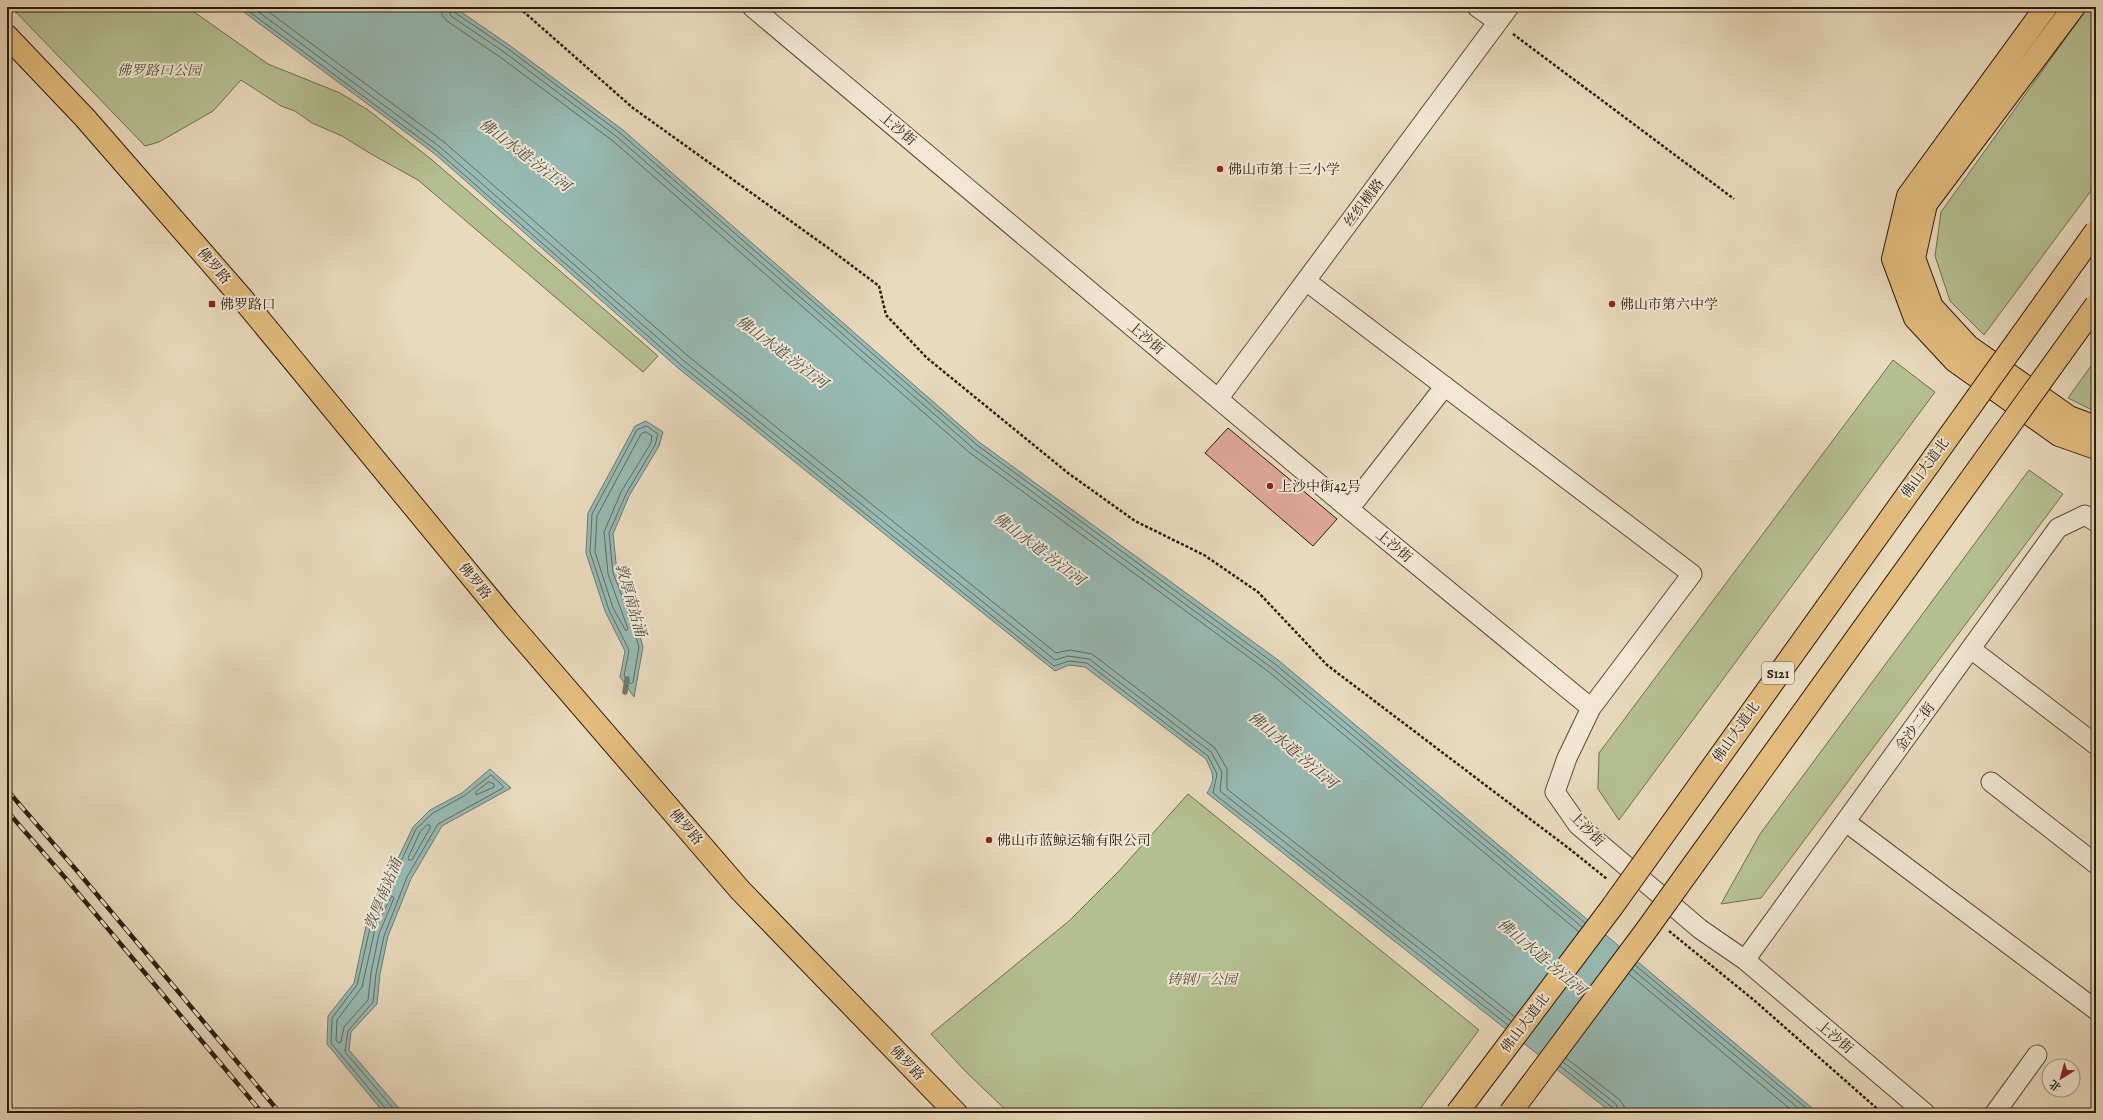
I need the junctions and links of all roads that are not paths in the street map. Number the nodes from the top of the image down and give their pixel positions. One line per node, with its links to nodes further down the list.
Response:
1 (752, 7): 12 (street, 上沙街)
2 (1477, 7): 6 (street)
3 (1510, 7): 6 (street, 丝织横路)
4 (2046, 7): 14 (main road)
5 (2074, 7): 13 (main road)
6 (1498, 22): 9 (street, 丝织横路)
7 (7, 36): 26 (main road, 佛罗路)
8 (2096, 231): 27 (main road, 佛山大道北 / S121, bridge)
9 (1306, 281): 11 (street); 12 (street, 丝织横路)
10 (2096, 305): 28 (main road, bridge)
11 (1445, 386): 15 (street); 18 (street)
12 (1218, 399): 15 (street, 上沙街)
13 (2096, 427)
14 (2096, 448)
15 (1349, 509): 18 (street, 上沙街)
16 (2096, 522): 17 (street, 金沙二街)
17 (1971, 649): 19 (street); 21 (street, 金沙二街)
18 (1591, 708): 23 (street, 上沙街)
19 (2096, 745)
20 (1991, 782): 22 (street)
21 (1846, 822): 23 (street, 金沙二街); 24 (street)
22 (2096, 864)
23 (1745, 960): 29 (street, 上沙街)
24 (2096, 1010)
25 (2037, 1055): 30 (street)
26 (956, 1113)
27 (1457, 1113)
28 (1510, 1113)
29 (1925, 1113)
30 (1995, 1113)

